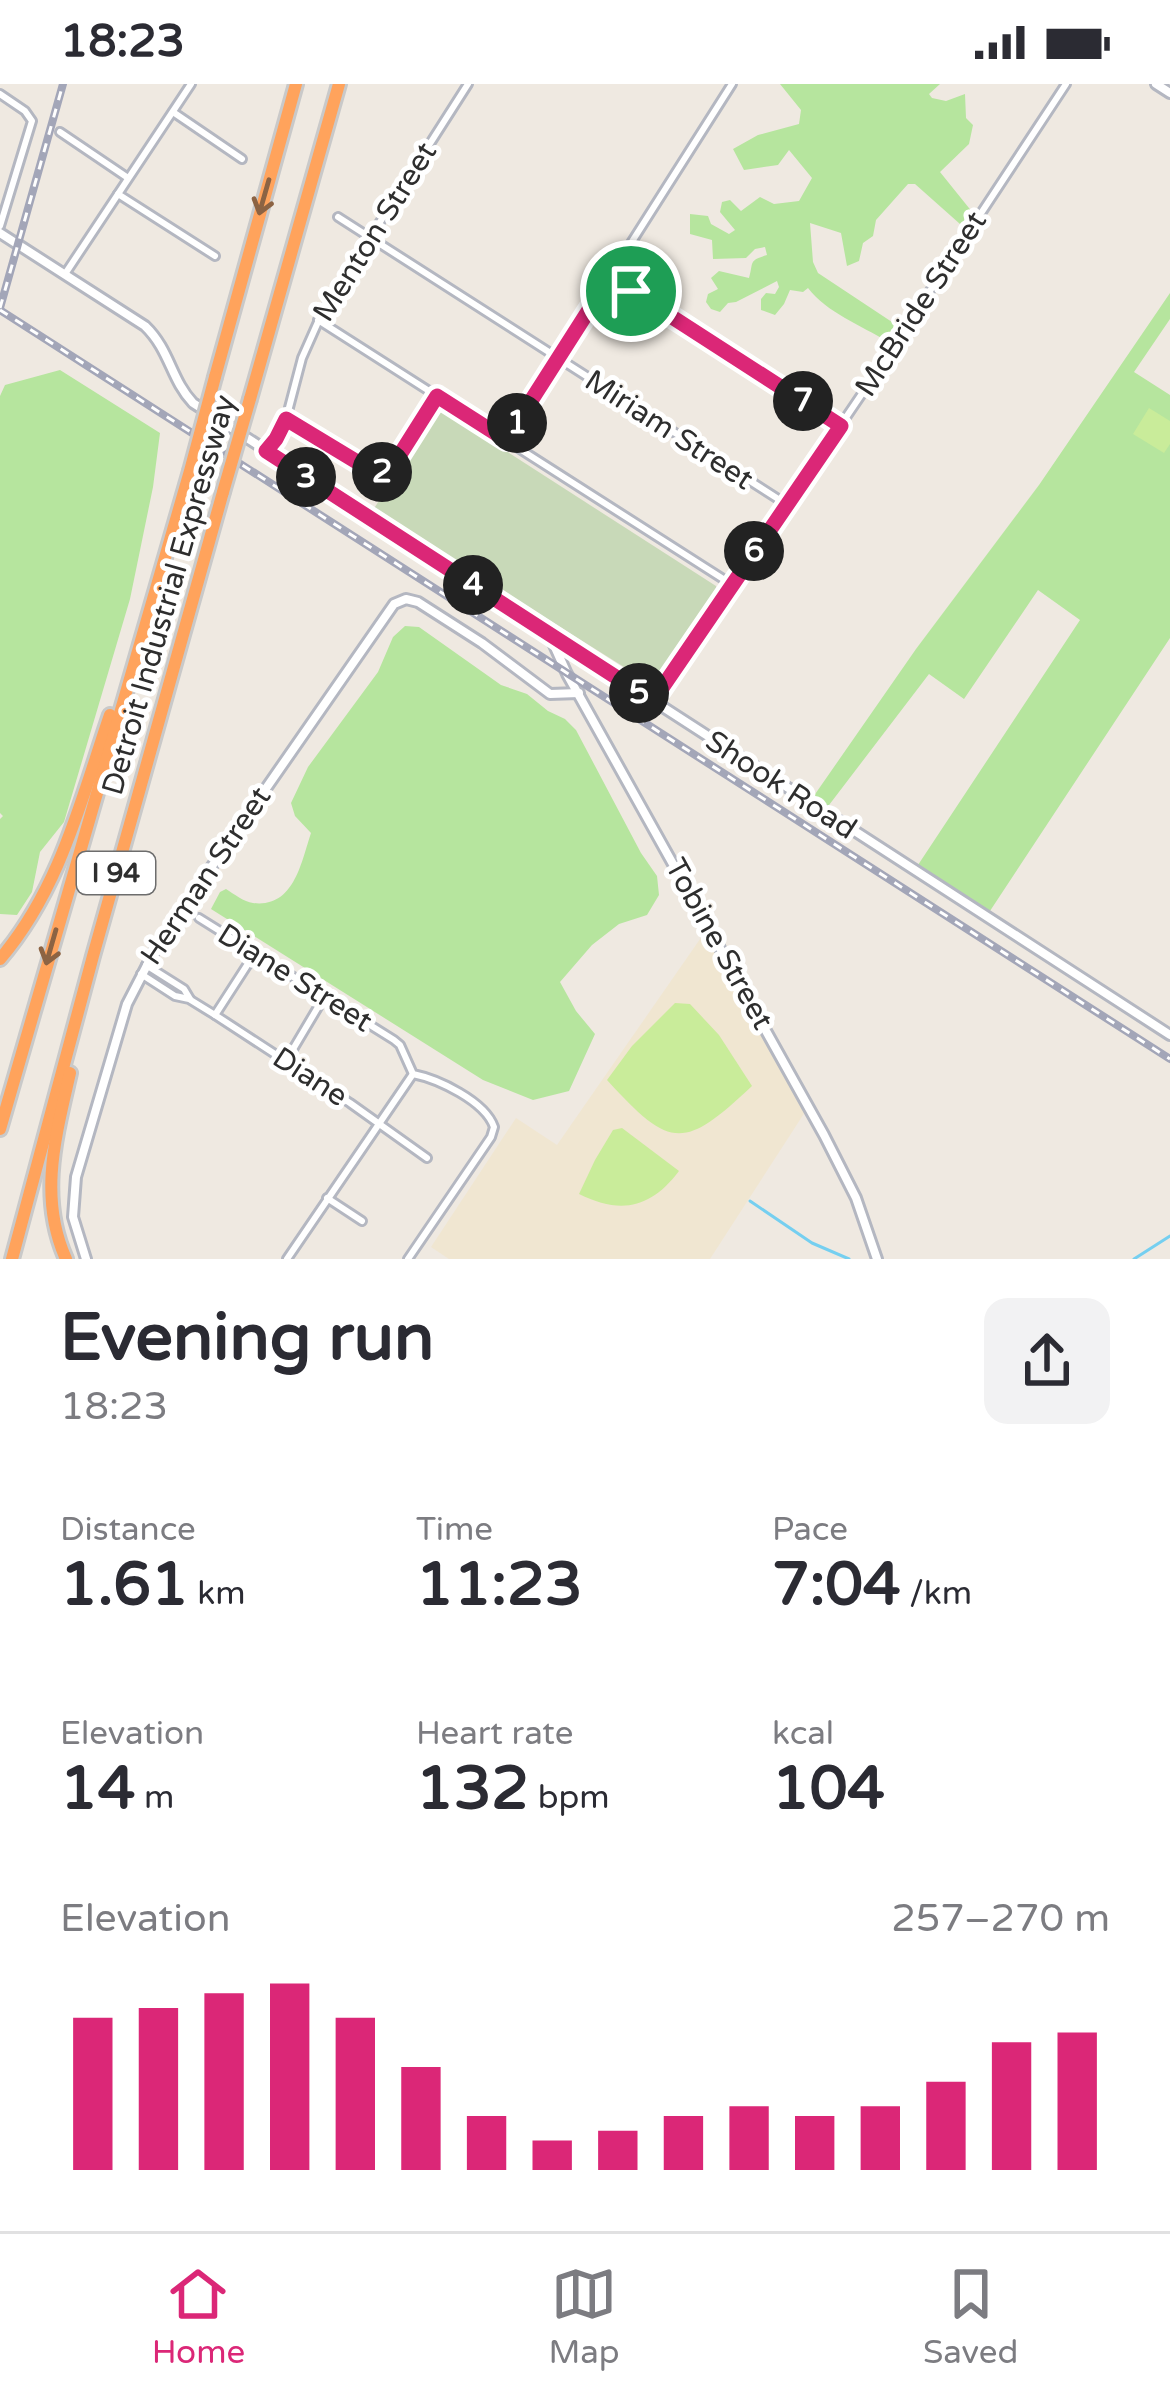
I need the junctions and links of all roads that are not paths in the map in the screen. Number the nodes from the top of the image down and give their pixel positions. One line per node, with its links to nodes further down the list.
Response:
1 (191, 84): 10 (street)
2 (296, 84): 28 (highway, Detroit Industrial Expressway / I 94, one-way to 28, bridge)
3 (339, 84): 36 (highway, Detroit Industrial Expressway / I 94, bridge)
4 (468, 84): 17 (street, Menton Street)
5 (732, 84): 20 (street)
6 (1066, 84): 25 (street, McBride Street)
7 (1156, 84): 8 (street)
8 (1170, 93)
9 (0, 94): 16 (street)
10 (173, 112): 12 (street); 13 (street)
11 (60, 132): 13 (street)
12 (242, 159)
13 (128, 178): 14 (street)
14 (118, 194): 18 (street); 19 (street)
15 (338, 217): 17 (street, Miriam Street)
16 (0, 229): 19 (street, Shook Road)
17 (370, 238): 21 (street, Menton Street); 22 (street, Miriam Street)
18 (215, 256)
19 (65, 274): 27 (street, Shook Road)
20 (610, 277): 22 (street); 25 (street)
21 (318, 320): 23 (street); 24 (street, Menton Street)
22 (558, 359): 26 (street); 29 (street, Miriam Street)
23 (437, 396): 24 (street); 26 (street)
24 (286, 419): 27 (street, Menton Street)
25 (841, 426): 29 (street, McBride Street)
26 (506, 440): 30 (street)
27 (266, 451): 31 (street, Shook Road)
28 (190, 471): 37 (highway); 45 (highway, Detroit Industrial Expressway / I 94, one-way to 45)
29 (786, 504): 30 (street, McBride Street)
30 (731, 584): 33 (street, McBride Street)
31 (549, 634): 32 (street, Tobine Street); 33 (street, Shook Road)
32 (579, 693): 38 (street, Herman Street); 54 (street, Tobine Street)
33 (653, 701): 41 (street, Shook Road)
34 (199, 918): 35 (street, Diane Street)
35 (255, 953): 39 (street, Diane Street); 40 (street)
36 (93, 956): 49 (highway, Detroit Industrial Expressway / I 94); 50 (highway)
37 (0, 959)
38 (143, 969): 40 (street, Diane); 51 (street, Herman Street)
39 (325, 996): 42 (street); 43 (street, Diane Street)
40 (215, 1015): 42 (street, Diane)
41 (1170, 1035)
42 (286, 1060): 44 (street, Diane)
43 (413, 1074): 44 (street); 53 (street, Diane Street)
44 (379, 1124): 46 (street, Diane); 47 (street)
45 (0, 1129)
46 (427, 1158)
47 (328, 1198): 48 (street); 52 (street)
48 (362, 1221)
49 (13, 1257)
50 (66, 1259)
51 (86, 1259)
52 (286, 1259)
53 (408, 1259)
54 (877, 1259)

